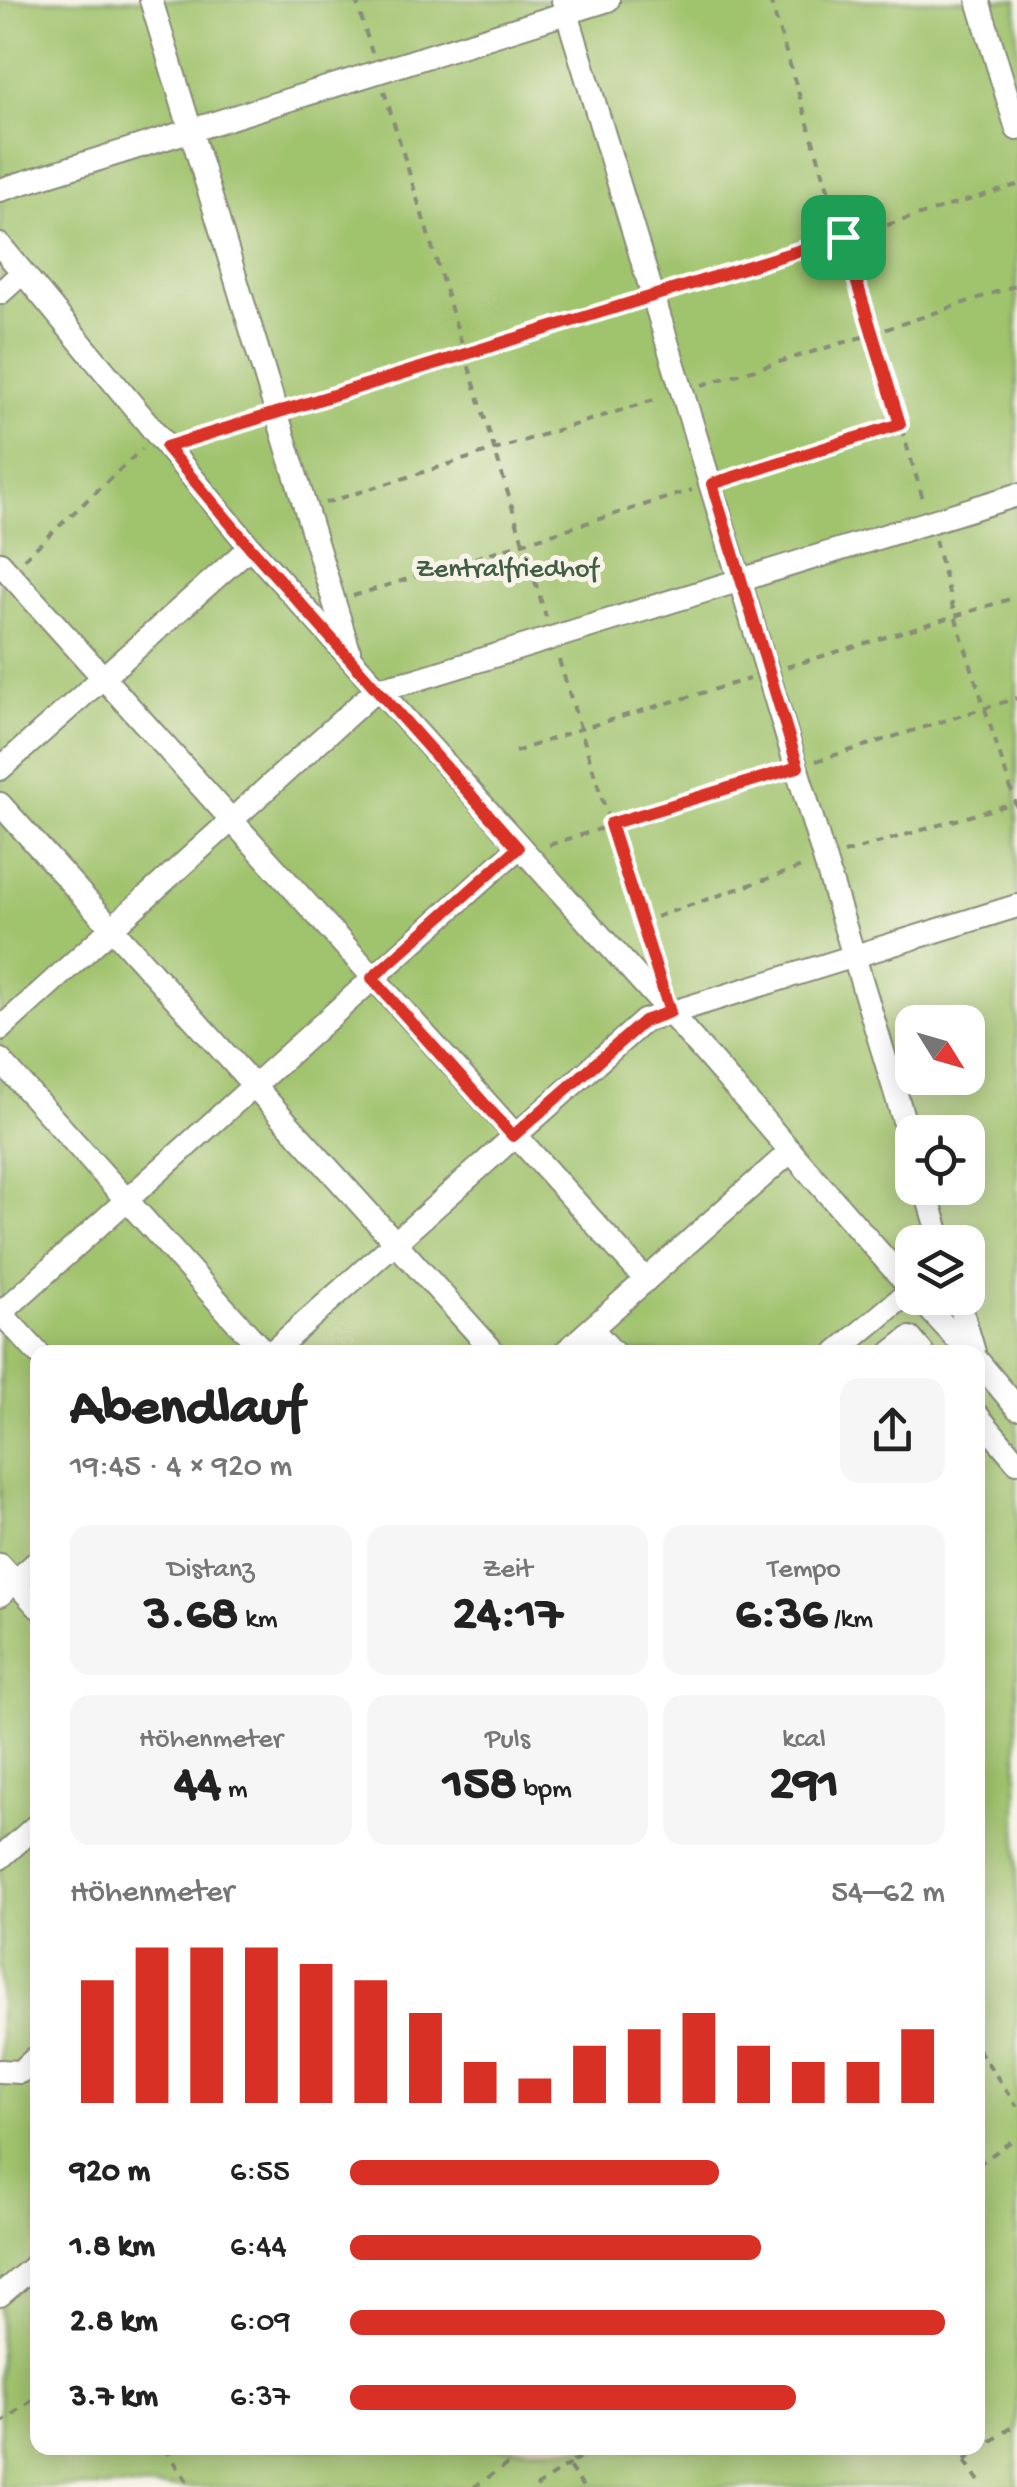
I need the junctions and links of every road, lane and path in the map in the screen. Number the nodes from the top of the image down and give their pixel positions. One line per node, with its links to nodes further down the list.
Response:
1 (151, 0): 8 (lane)
2 (356, 0): 7 (path)
3 (608, 0): 6 (lane)
4 (770, 0): 12 (path)
5 (978, 0): 9 (lane)
6 (565, 6): 7 (lane); 16 (lane)
7 (378, 71): 8 (lane); 17 (path)
8 (190, 129): 11 (lane); 18 (lane)
9 (1017, 129)
10 (1017, 185): 12 (path)
11 (0, 190)
12 (843, 237): 16 (path); 19 (path)
13 (0, 245): 14 (lane)
14 (21, 274): 15 (lane); 20 (lane)
15 (0, 292)
16 (654, 297): 17 (path); 21 (lane)
17 (465, 355): 18 (path); 24 (path)
18 (277, 412): 20 (path); 29 (lane)
19 (900, 424): 21 (path); 23 (path)
20 (161, 442): 25 (lane); 26 (path)
21 (712, 484): 24 (path); 27 (lane)
22 (1017, 495): 23 (lane)
23 (930, 522): 27 (lane); 30 (path)
24 (522, 543): 29 (path); 31 (path)
25 (250, 547): 32 (lane); 34 (lane)
26 (4, 568): 34 (lane)
27 (740, 578): 31 (lane); 33 (lane)
28 (1017, 597): 30 (path)
29 (334, 602): 32 (lane)
30 (955, 616): 33 (path); 37 (path)
31 (552, 638): 35 (lane); 38 (path)
32 (351, 660): 35 (lane)
33 (769, 673): 38 (path); 40 (lane)
34 (103, 677): 41 (lane); 44 (lane)
35 (377, 689): 44 (lane); 46 (lane)
36 (1017, 698): 37 (path)
37 (985, 708): 40 (path); 43 (path)
38 (580, 729): 39 (path); 45 (path)
39 (515, 752)
40 (798, 767): 45 (path); 49 (lane)
41 (0, 768)
42 (0, 804): 48 (lane)
43 (1017, 808)
44 (231, 820): 48 (lane); 51 (lane)
45 (610, 824): 46 (path); 50 (path)
46 (521, 851): 51 (lane); 52 (lane)
47 (1017, 906): 49 (lane)
48 (113, 928): 53 (lane); 55 (lane)
49 (855, 955): 52 (lane); 56 (lane)
50 (651, 956)
51 (372, 978): 55 (lane); 57 (lane)
52 (670, 1012): 57 (lane); 58 (lane)
53 (0, 1029)
54 (0, 1060): 59 (lane)
55 (253, 1086): 59 (lane); 60 (lane)
56 (903, 1115)
57 (513, 1136): 60 (lane); 62 (lane)
58 (791, 1151): 61 (lane); 62 (lane)
59 (126, 1200): 64 (lane); 69 (lane)
60 (393, 1243): 70 (lane); 71 (lane)
61 (895, 1270)
62 (646, 1280): 67 (lane)
63 (895, 1304): 74 (lane)
64 (0, 1313): 68 (lane)
65 (936, 1315): 75 (lane)
66 (962, 1315): 76 (lane)
67 (592, 1329): 72 (lane); 73 (lane)
68 (30, 1345)
69 (258, 1345)
70 (280, 1345)
71 (488, 1345)
72 (573, 1345)
73 (607, 1345)
74 (845, 1345)
75 (965, 1345)
76 (970, 1345)
77 (985, 1370): 78 (lane)
78 (1017, 1408)
79 (985, 1424): 80 (lane)
80 (1017, 1462)
81 (30, 1566): 82 (lane)
82 (5, 1580): 83 (lane)
83 (30, 1600)
84 (30, 1831): 85 (lane)
85 (0, 1858)
86 (985, 2059): 89 (path)
87 (30, 2063): 88 (lane)
88 (0, 2071)
89 (1017, 2106)
90 (1017, 2138): 91 (path)
91 (985, 2160)
92 (30, 2270): 93 (lane)
93 (1, 2294)
94 (30, 2401): 96 (path)
95 (1017, 2423): 97 (path)
96 (0, 2424)
97 (985, 2446)
98 (169, 2455): 106 (path)
99 (521, 2455): 107 (path)
100 (561, 2455): 105 (path)
101 (583, 2455): 105 (path)
102 (961, 2455): 104 (path)
103 (972, 2455): 104 (path)
104 (965, 2460): 110 (path)
105 (568, 2465): 108 (path); 109 (path)
106 (192, 2487)
107 (474, 2487)
108 (536, 2487)
109 (584, 2487)
110 (984, 2487)

